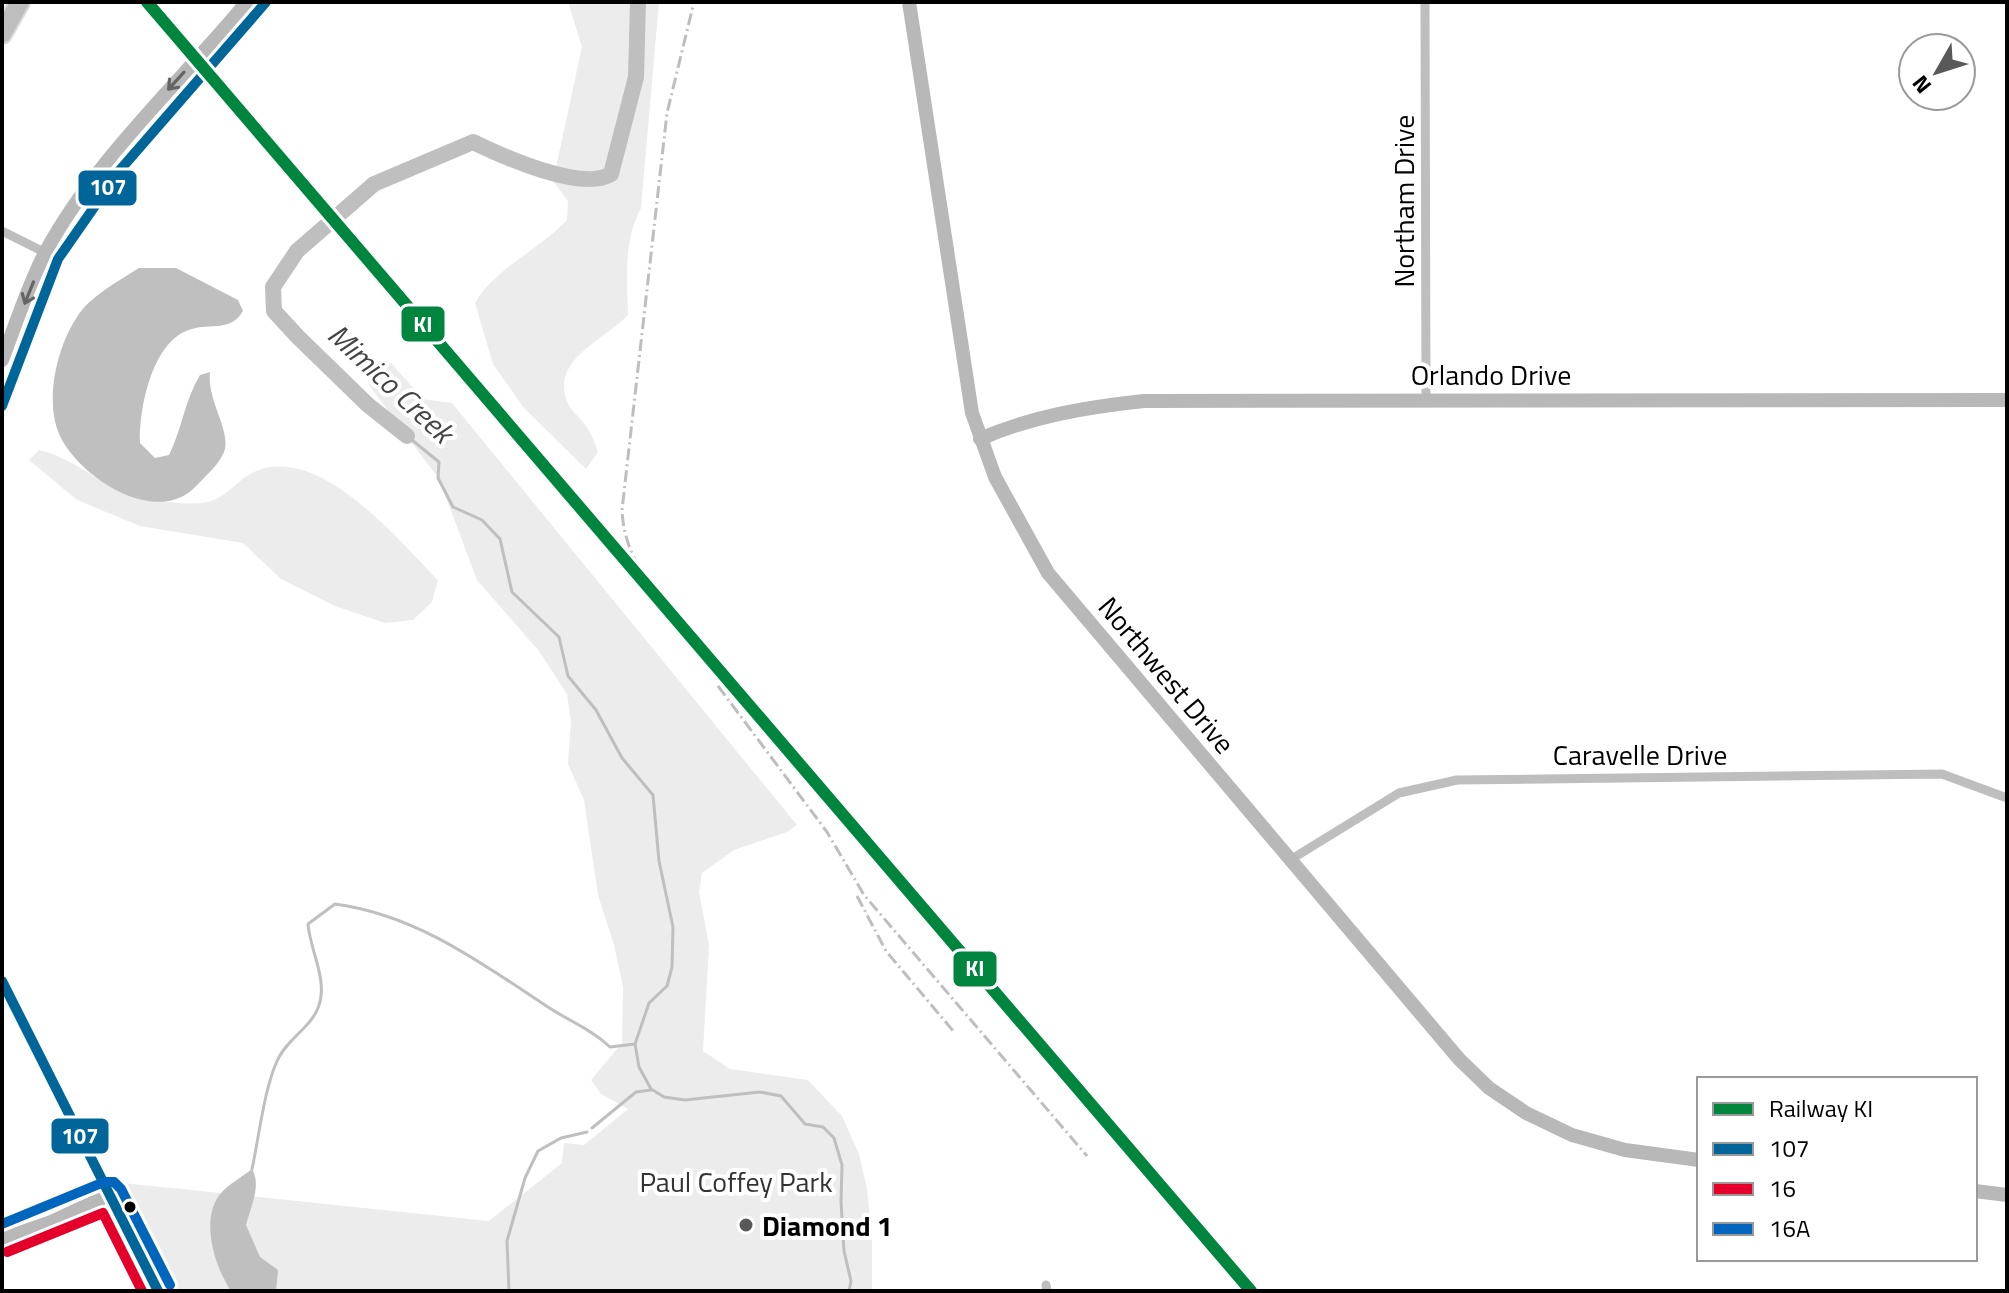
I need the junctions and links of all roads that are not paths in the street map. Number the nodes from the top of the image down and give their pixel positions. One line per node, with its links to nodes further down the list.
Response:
1 (20, 2): 6 (highway)
2 (247, 2): 8 (street, one-way to 8)
3 (266, 2): 8 (street)
4 (909, 2): 13 (street, Northwest Drive)
5 (1425, 2): 10 (street, Northam Drive)
6 (2, 34)
7 (2, 231): 8 (street)
8 (52, 256): 9 (street, one-way to 9); 12 (street)
9 (2, 360)
10 (1426, 399): 11 (street, Orlando Drive); 13 (street, Orlando Drive)
11 (2007, 400)
12 (2, 406)
13 (980, 439): 15 (street, Northwest Drive)
14 (2007, 798): 15 (street, Caravelle Drive)
15 (1290, 860): 17 (street, Northwest Drive)
16 (2, 981): 19 (street)
17 (1697, 1160)
18 (1977, 1191): 20 (street)
19 (109, 1195): 21 (street); 22 (street)
20 (2007, 1195)
21 (2, 1239)
22 (158, 1291)

